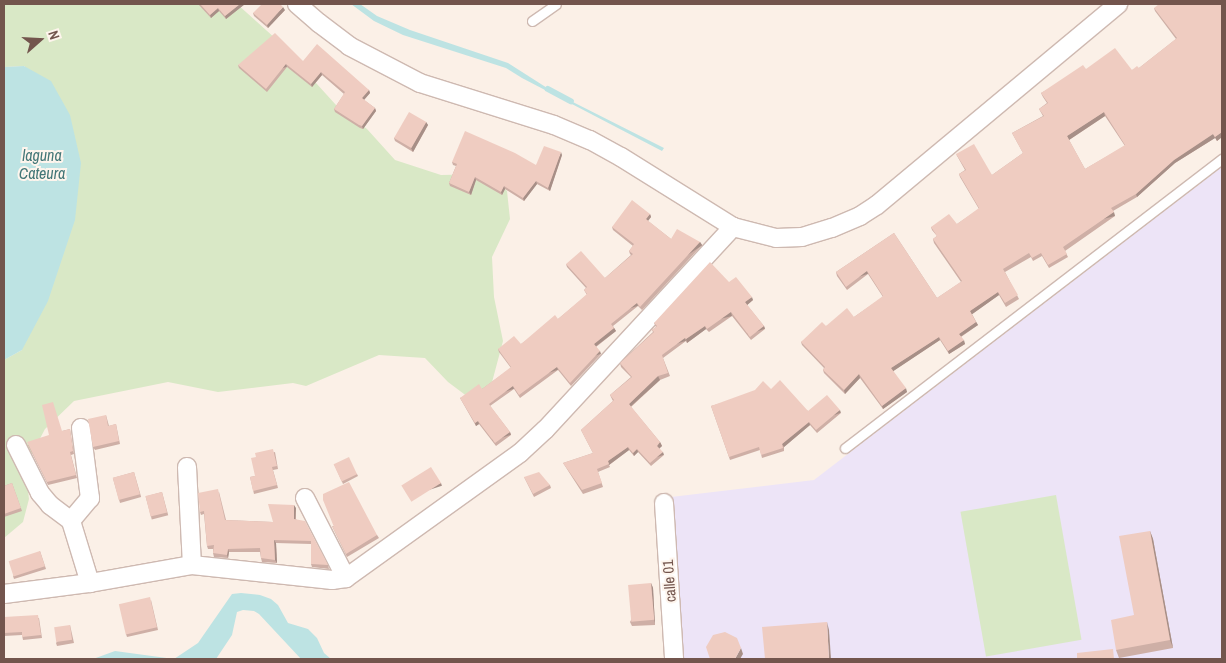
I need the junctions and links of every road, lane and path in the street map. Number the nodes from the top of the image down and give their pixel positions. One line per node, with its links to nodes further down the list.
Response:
1 (297, 4): 6 (street)
2 (556, 4): 4 (lane)
3 (1118, 4): 6 (street)
4 (532, 21)
5 (1222, 159): 9 (lane)
6 (733, 227): 15 (street)
7 (82, 428): 13 (street)
8 (16, 445): 13 (street)
9 (845, 448)
10 (187, 467): 14 (street)
11 (305, 498): 15 (street)
12 (664, 503): 18 (street, calle 01)
13 (71, 521): 16 (street)
14 (192, 565): 15 (street); 16 (street)
15 (346, 578)
16 (90, 583): 17 (street)
17 (4, 594)
18 (674, 659)

